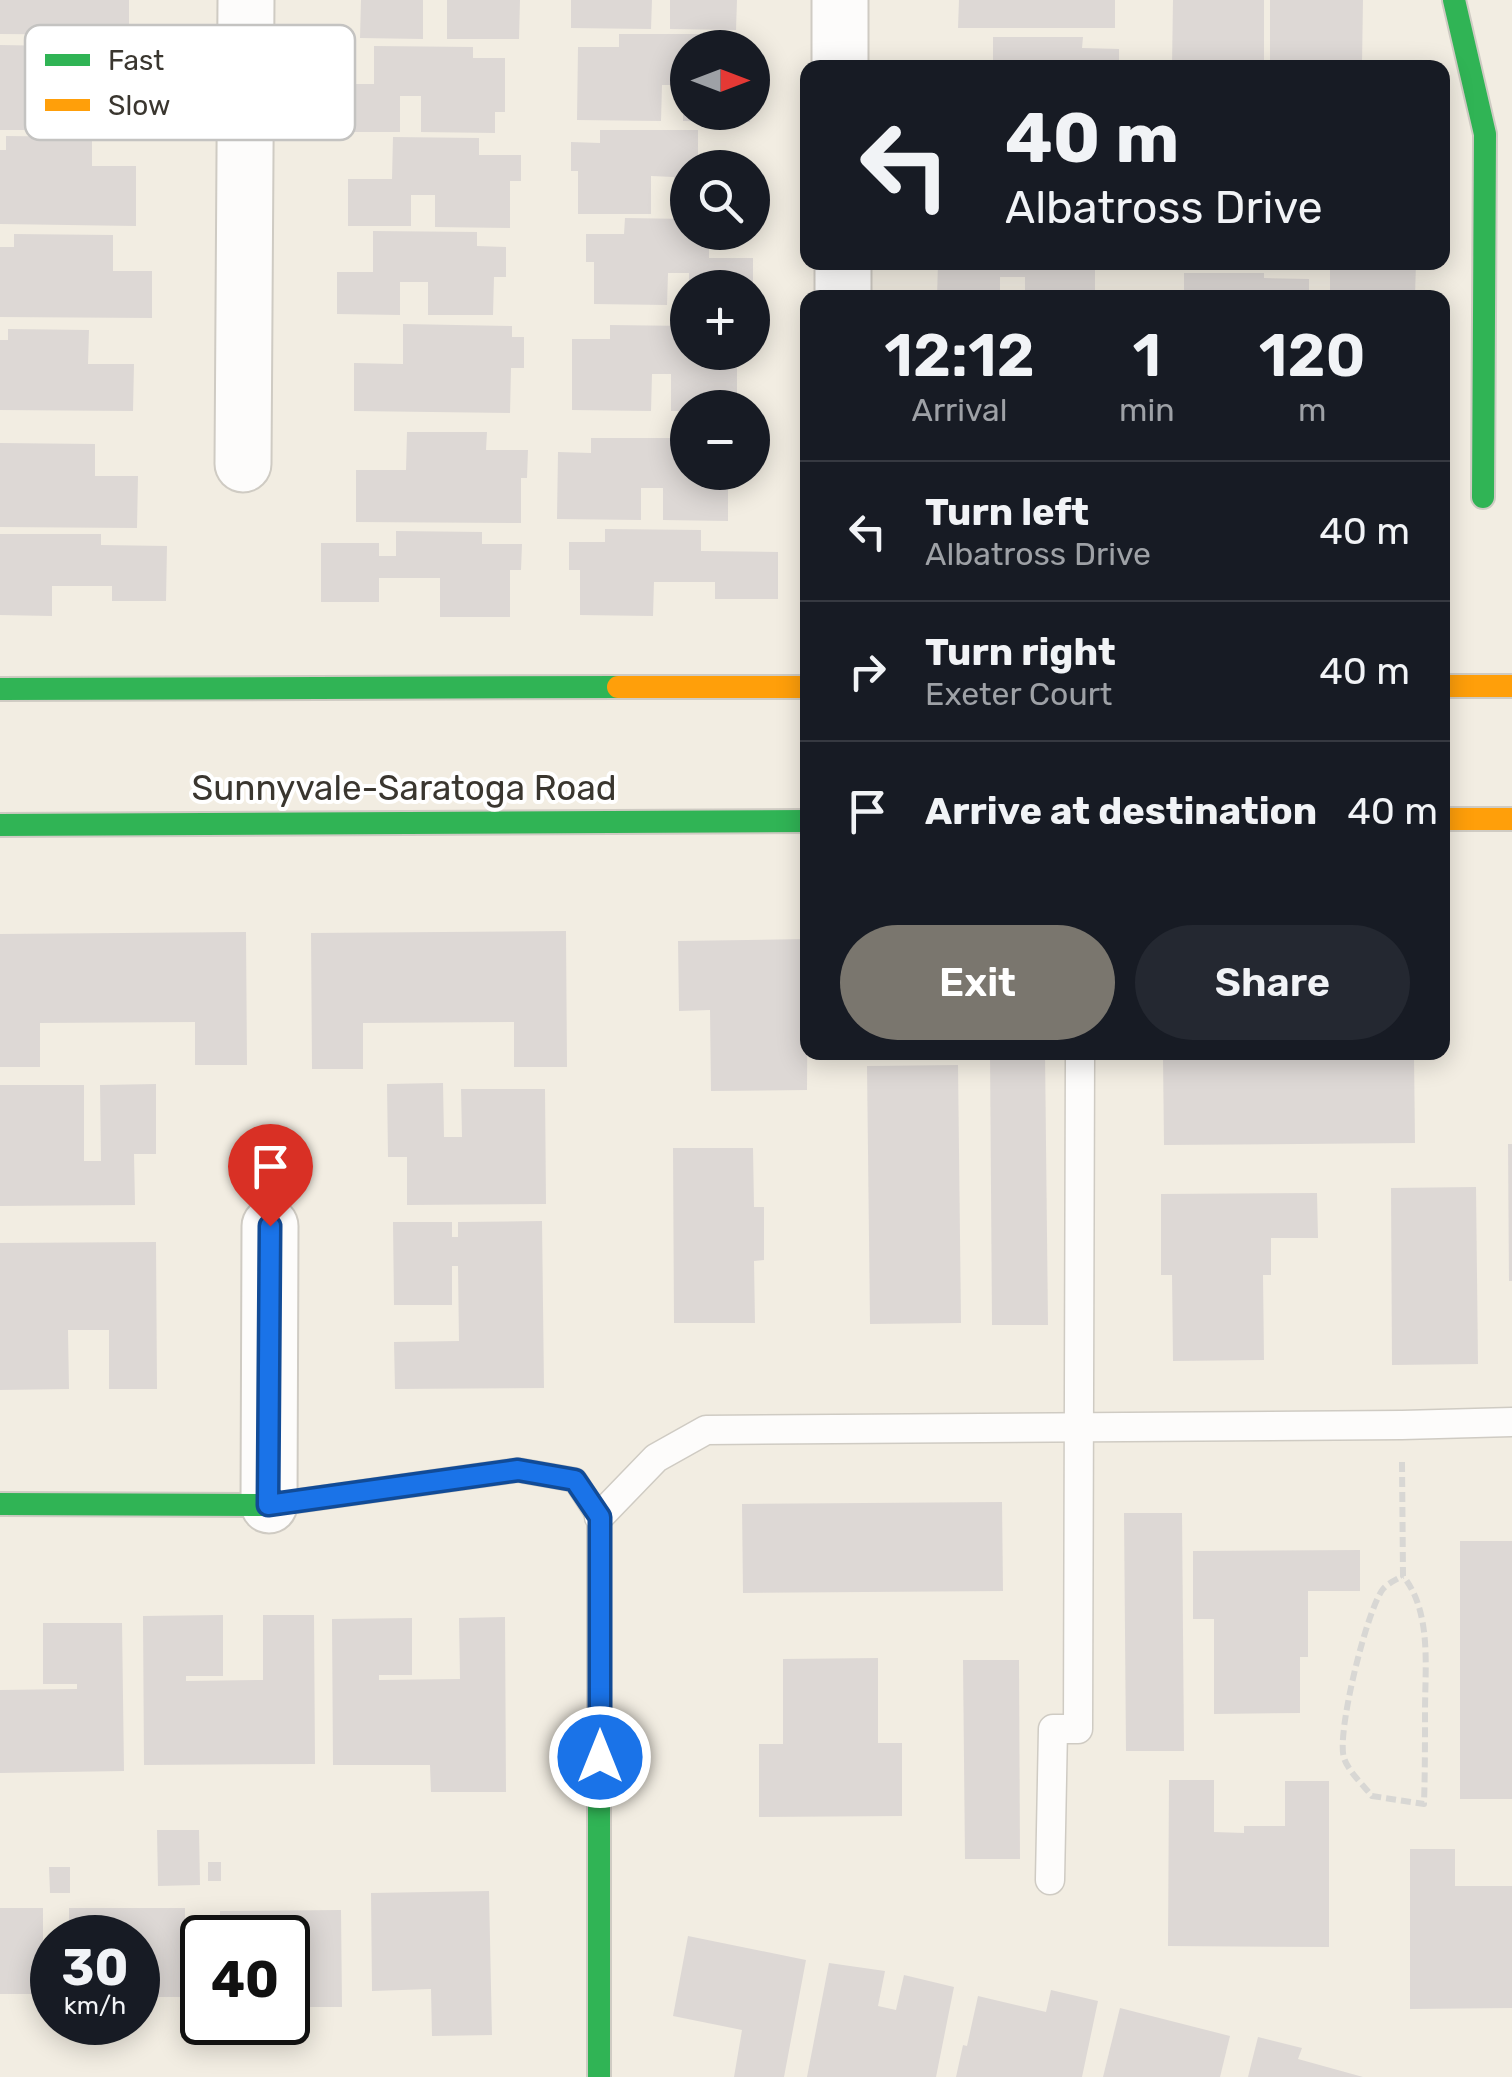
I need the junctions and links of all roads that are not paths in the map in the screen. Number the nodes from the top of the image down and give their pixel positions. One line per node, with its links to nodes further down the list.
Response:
1 (246, 0): 4 (street)
2 (840, 0): 5 (street)
3 (1454, 0): 8 (main road)
4 (246, 25)
5 (840, 60)
6 (245, 140): 7 (street)
7 (243, 464)
8 (1483, 497)
9 (1450, 686): 10 (main road)
10 (1512, 686)
11 (800, 687): 12 (main road)
12 (0, 689)
13 (1450, 819): 14 (main road)
14 (1512, 819)
15 (800, 822): 16 (main road, Sunnyvale-Saratoga Road)
16 (0, 825)
17 (1080, 1060): 20 (lane)
18 (270, 1226): 22 (street)
19 (1512, 1422): 20 (lane)
20 (1079, 1427): 23 (lane); 24 (lane)
21 (0, 1504): 22 (main road)
22 (268, 1505): 23 (main road)
23 (600, 1517): 25 (main road)
24 (1050, 1880)
25 (600, 2077)

